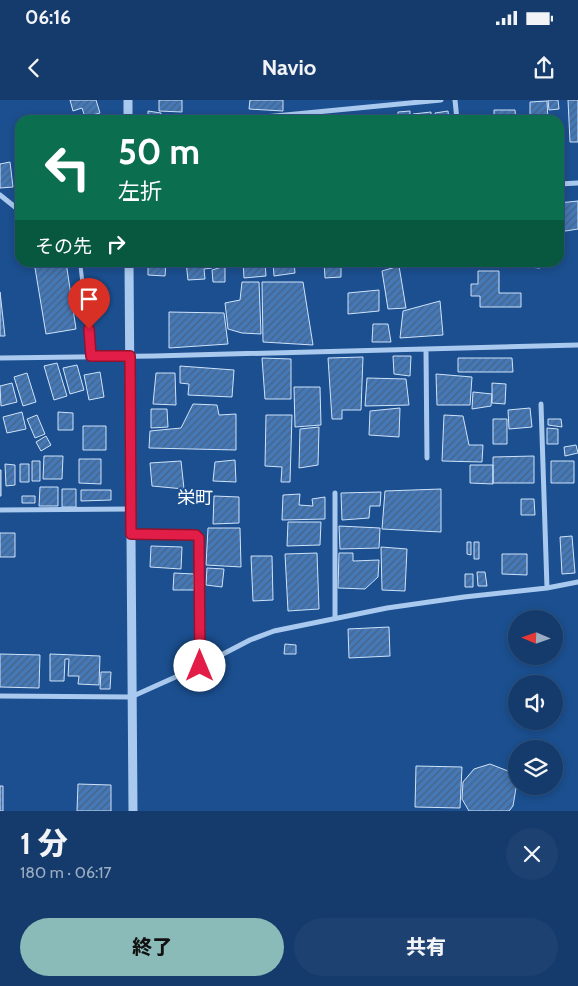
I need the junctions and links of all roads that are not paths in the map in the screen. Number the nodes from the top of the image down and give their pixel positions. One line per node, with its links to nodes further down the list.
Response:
1 (128, 100): 4 (street)
2 (441, 100): 5 (street)
3 (455, 100): 6 (street)
4 (128, 115)
5 (285, 115)
6 (456, 115)
7 (578, 183): 8 (street)
8 (564, 184)
9 (0, 195): 10 (street)
10 (15, 207)
11 (81, 267): 15 (lane)
12 (129, 267): 16 (street)
13 (578, 345): 14 (street)
14 (426, 350): 16 (street); 19 (street)
15 (91, 356): 16 (street); 17 (street)
16 (130, 356): 21 (street)
17 (0, 358)
18 (541, 404): 25 (street)
19 (427, 458)
20 (335, 493): 26 (street)
21 (130, 509): 22 (street); 23 (street)
22 (0, 510)
23 (131, 534): 27 (street); 29 (street)
24 (578, 582): 25 (street)
25 (547, 588): 26 (street)
26 (335, 617): 27 (street)
27 (200, 666): 29 (street)
28 (0, 696): 29 (street)
29 (132, 697): 30 (street)
30 (133, 811)

